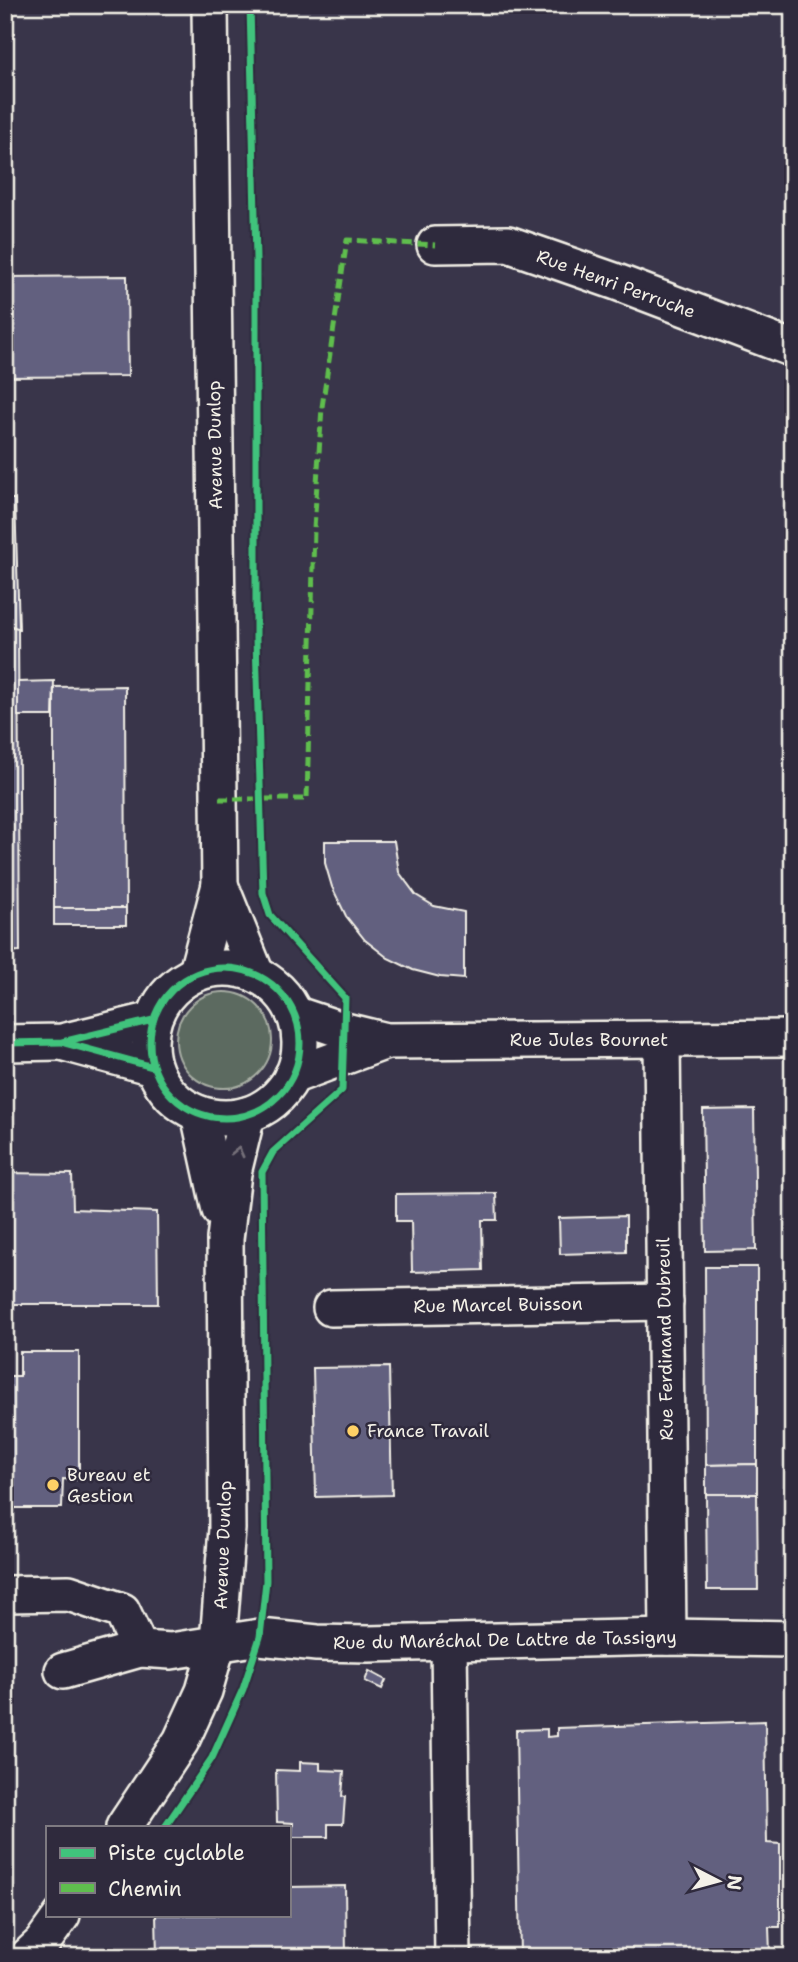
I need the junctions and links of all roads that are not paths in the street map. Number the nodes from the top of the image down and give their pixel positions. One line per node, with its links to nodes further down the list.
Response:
1 (210, 5): 4 (street, Avenue Dunlop)
2 (435, 245): 3 (street, Rue Henri Perruche)
3 (793, 349)
4 (220, 884): 5 (street, Avenue Dunlop); 6 (street, Avenue Dunlop)
5 (197, 972): 6 (street); 8 (street)
6 (256, 974): 7 (street)
7 (294, 1014): 11 (street, Rue Jules Bournet); 15 (street)
8 (153, 1020): 12 (street); 14 (street)
9 (793, 1038): 10 (street, Rue Jules Bournet)
10 (662, 1040): 11 (street, Rue Jules Bournet); 19 (street, Rue Ferdinand Dubreuil)
11 (386, 1041): 15 (street, Rue Jules Bournet)
12 (62, 1042): 13 (street); 14 (street)
13 (5, 1043)
14 (153, 1067): 16 (street)
15 (292, 1076): 17 (street)
16 (199, 1114): 17 (street); 18 (street, Avenue Dunlop)
17 (247, 1115): 18 (street, Avenue Dunlop, one-way to 17)
18 (225, 1238): 24 (street, Avenue Dunlop)
19 (665, 1302): 20 (street, Rue Marcel Buisson); 22 (street, Rue Ferdinand Dubreuil)
20 (331, 1308)
21 (5, 1594): 26 (street)
22 (668, 1637): 23 (street, Rue du Maréchal De Lattre de Tassigny); 25 (street, Rue du Maréchal De Lattre de Tassigny)
23 (793, 1639)
24 (218, 1642): 25 (street, Rue du Maréchal De Lattre de Tassigny); 26 (street, Rue du Maréchal De Lattre de Tassigny); 28 (street, Avenue Dunlop)
25 (449, 1643): 31 (street)
26 (140, 1649): 27 (street, Rue du Maréchal De Lattre de Tassigny)
27 (63, 1671)
28 (125, 1826)
29 (61, 1916): 30 (street)
30 (36, 1952)
31 (453, 1957)

